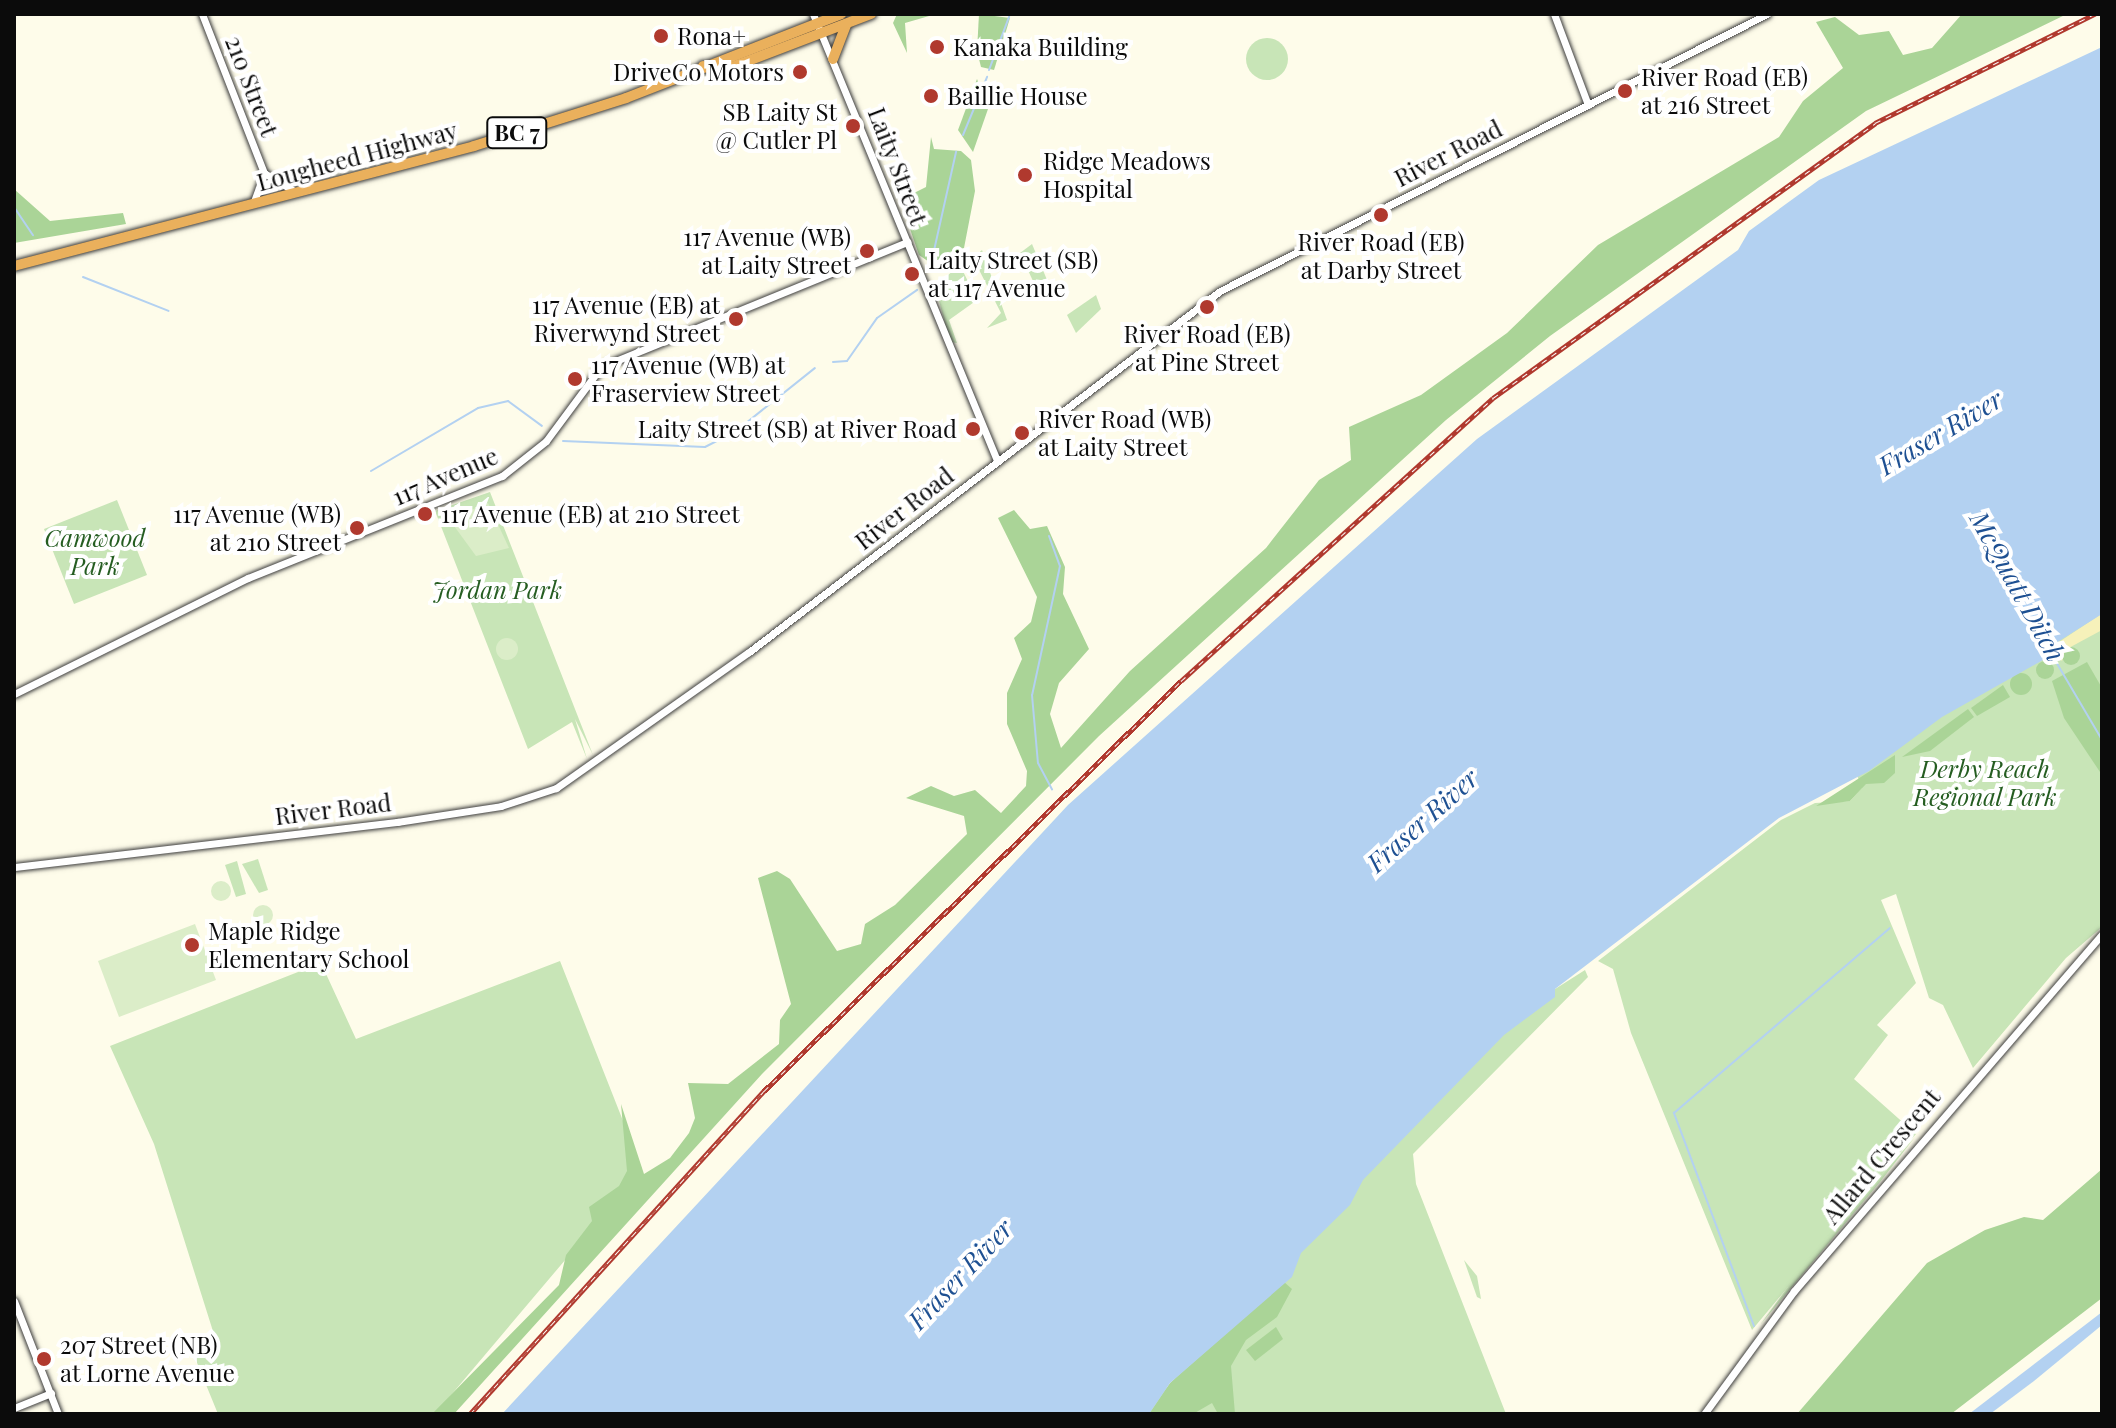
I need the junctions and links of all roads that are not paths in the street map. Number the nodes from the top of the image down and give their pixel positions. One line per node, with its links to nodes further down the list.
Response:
1 (202, 14): 9 (street, 210 Street)
2 (871, 14): 5 (highway, Lougheed Highway / BC 7)
3 (1554, 14): 8 (street)
4 (1767, 14): 8 (street, River Road)
5 (845, 18): 6 (highway, Lougheed Highway / BC 7); 7 (highway)
6 (818, 20): 7 (street, Laity Street); 10 (highway, Lougheed Highway / BC 7)
7 (833, 59): 12 (street, Laity Street)
8 (1588, 105): 14 (street, River Road)
9 (264, 173): 10 (street, 210 Street); 11 (street, 210 Street)
10 (296, 192): 11 (highway, Lougheed Highway / BC 7)
11 (253, 204): 13 (highway, Lougheed Highway / BC 7)
12 (907, 242): 14 (street, Laity Street); 15 (street, 117 Avenue)
13 (14, 266)
14 (997, 460): 16 (street, River Road)
15 (14, 694)
16 (14, 867)
17 (2102, 934): 22 (street, Allard Crescent)
18 (14, 1301): 19 (street)
19 (51, 1393): 20 (street); 21 (street)
20 (14, 1408)
21 (58, 1414)
22 (1704, 1414)

